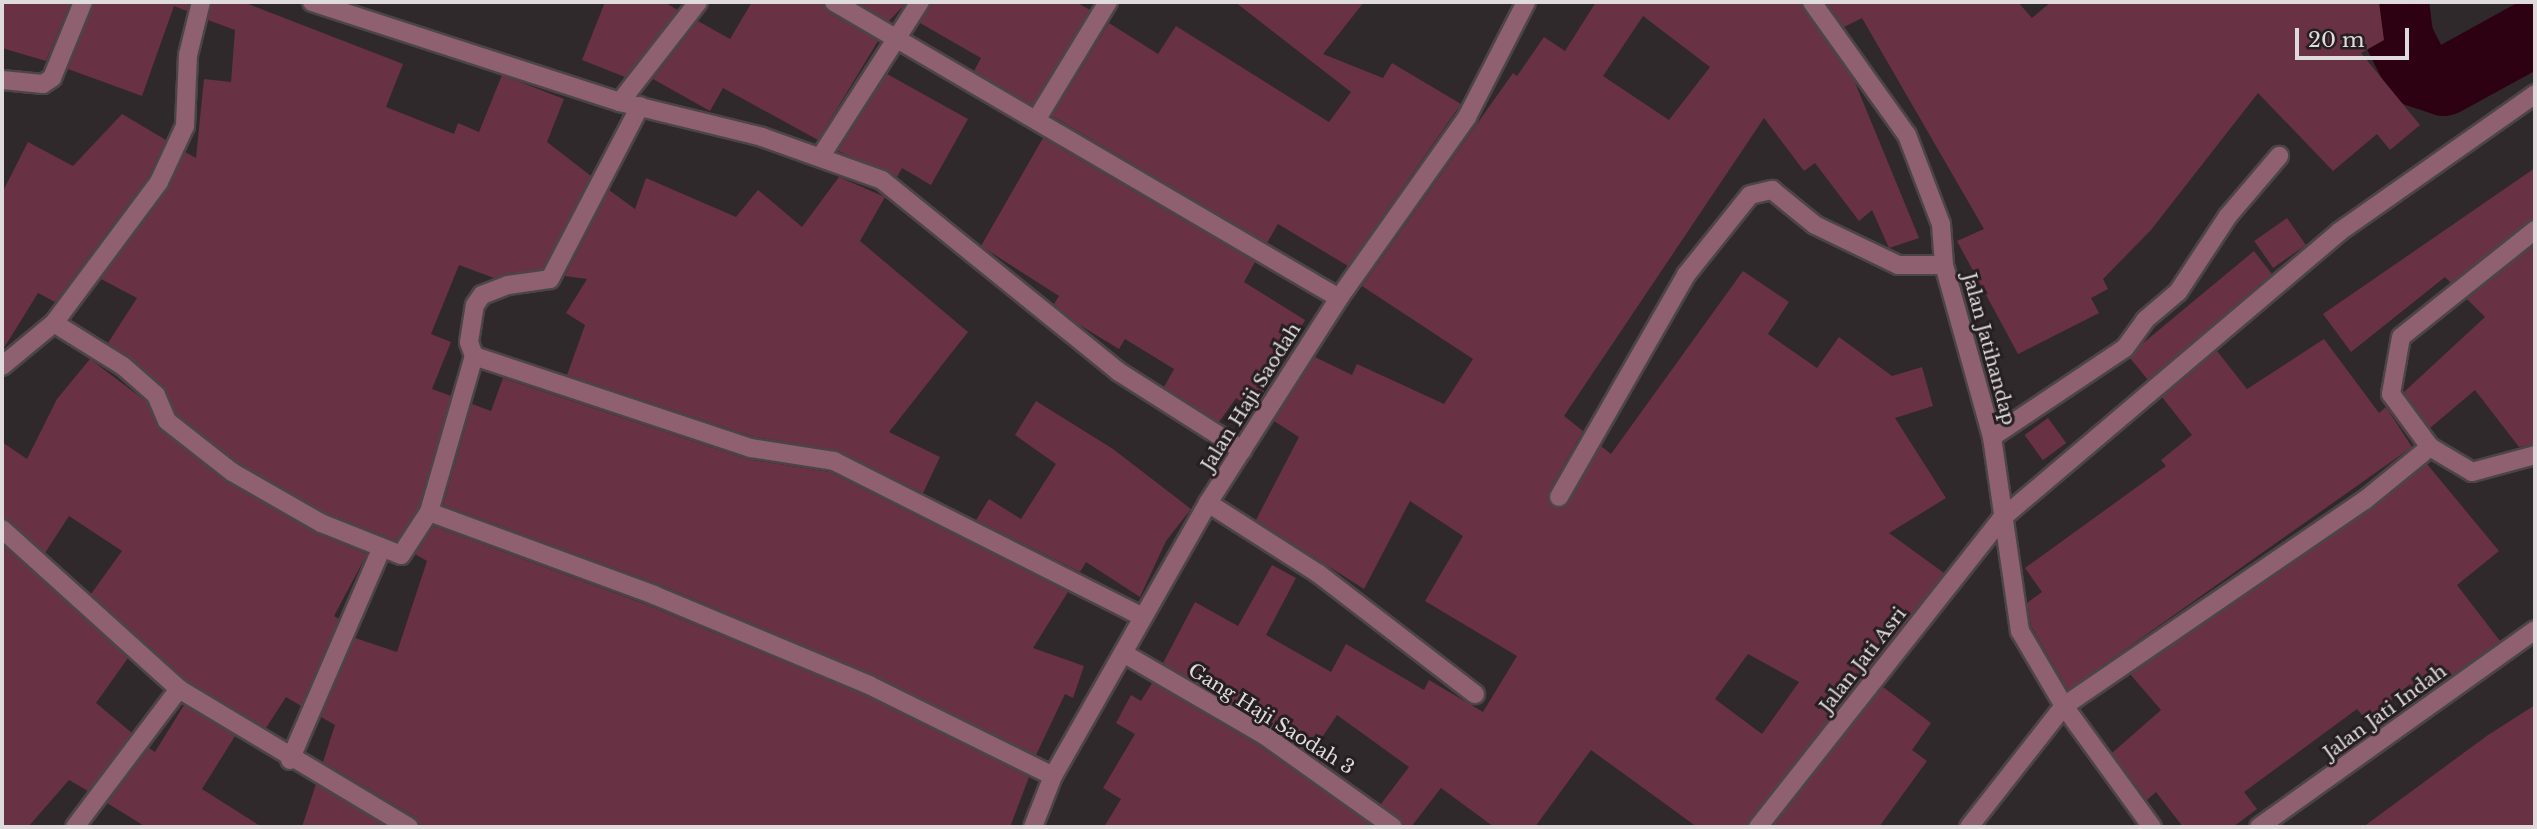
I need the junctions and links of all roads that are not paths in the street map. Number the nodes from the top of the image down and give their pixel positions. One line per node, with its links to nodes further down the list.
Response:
1 (83, 2): 11 (street)
2 (201, 2): 21 (street)
3 (312, 2): 13 (street)
4 (698, 2): 13 (street)
5 (834, 2): 10 (street)
6 (920, 2): 10 (street)
7 (1108, 2): 15 (street)
8 (1527, 2): 20 (street, Jalan Haji Saodah)
9 (1812, 2): 19 (street, Jalan Jatihandap)
10 (900, 36): 15 (street); 16 (street)
11 (2, 80)
12 (2535, 94): 31 (street, Jalan Jati Asri)
13 (620, 102): 14 (street)
14 (640, 106): 16 (street); 22 (street)
15 (1038, 117): 20 (street)
16 (821, 156): 26 (street)
17 (2279, 156): 24 (street)
18 (2535, 230): 25 (street)
19 (1944, 265): 24 (street, Jalan Jatihandap); 28 (street)
20 (1339, 298): 26 (street, Jalan Haji Saodah)
21 (54, 323): 23 (street); 33 (street)
22 (474, 356): 30 (street); 34 (street)
23 (3, 361)
24 (1992, 437): 31 (street, Jalan Jatihandap)
25 (2430, 447): 27 (street); 39 (street)
26 (1242, 450): 29 (street, Jalan Haji Saodah)
27 (2535, 456)
28 (1559, 497)
29 (1208, 503): 34 (street, Jalan Haji Saodah); 38 (street)
30 (429, 512): 33 (street); 41 (street)
31 (2001, 519): 39 (street, Jalan Jatihandap); 46 (street, Jalan Jati Asri)
32 (2, 529): 37 (street)
33 (380, 552): 40 (street)
34 (1143, 617): 36 (street, Jalan Haji Saodah)
35 (2535, 630): 49 (street, Jalan Jati Indah)
36 (1123, 653): 41 (street, Jalan Haji Saodah); 45 (street, Gang Haji Saodah 3)
37 (179, 689): 40 (street); 42 (street)
38 (1475, 694)
39 (2064, 706): 47 (street); 48 (street, Jalan Jatihandap)
40 (290, 760): 43 (street)
41 (1053, 776): 44 (street, Jalan Haji Saodah)
42 (75, 827)
43 (409, 827)
44 (1033, 827)
45 (1393, 827)
46 (1758, 827)
47 (1969, 827)
48 (2152, 827)
49 (2259, 827)

